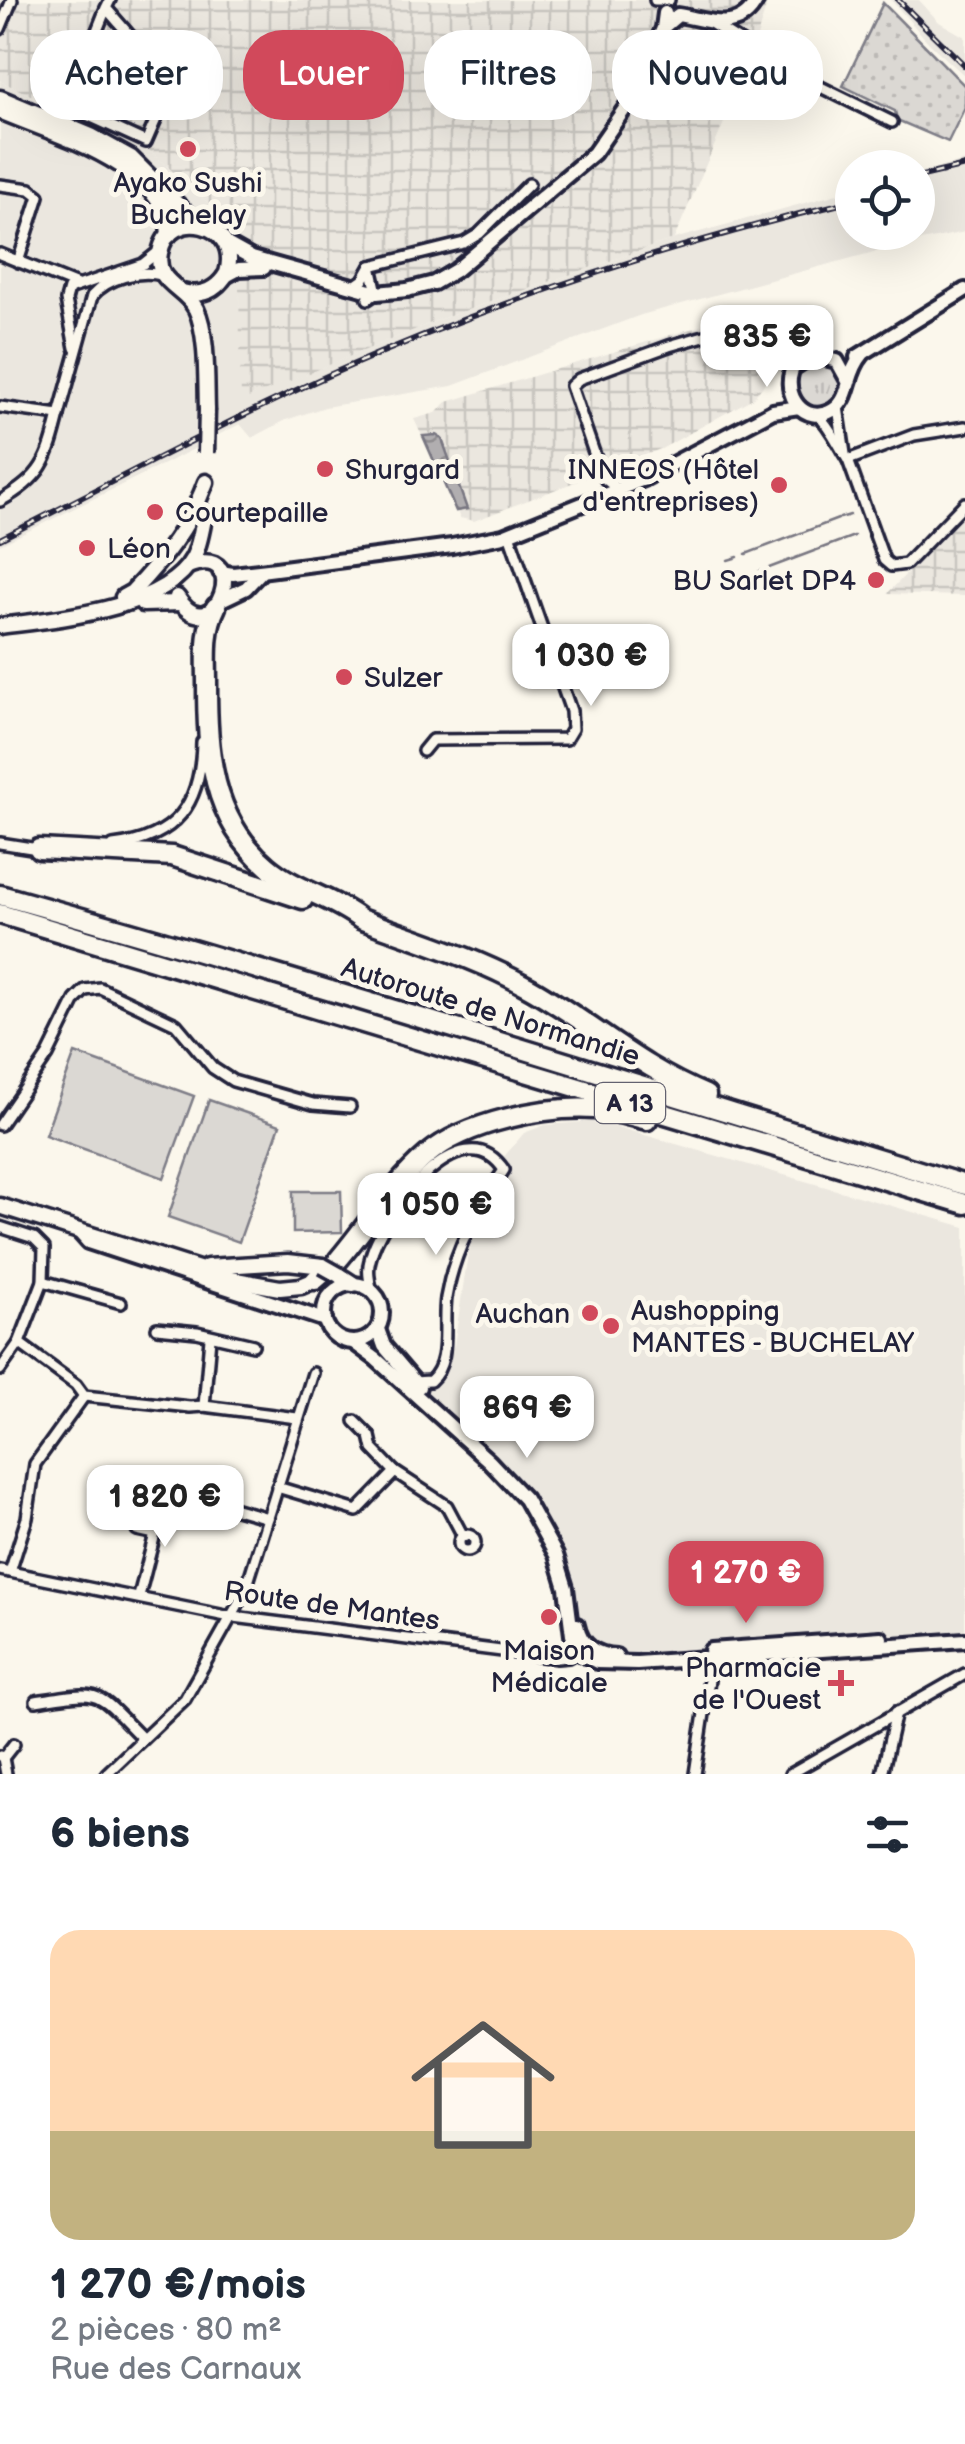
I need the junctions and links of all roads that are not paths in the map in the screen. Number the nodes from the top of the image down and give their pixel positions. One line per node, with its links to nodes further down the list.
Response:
1 (12, 0): 7 (street)
2 (755, 0): 5 (street)
3 (108, 4): 3 (street)
4 (668, 6): 5 (street); 6 (street); 30 (street)
5 (732, 19): 6 (street); 9 (street)
6 (712, 24): 8 (street)
7 (0, 30)
8 (722, 30)
9 (736, 30)
10 (823, 88): 13 (street)
11 (0, 98): 16 (main road)
12 (0, 112): 17 (main road)
13 (892, 122)
14 (529, 184): 22 (street)
15 (0, 185): 21 (street)
16 (198, 224): 17 (main road); 18 (main road)
17 (169, 234): 19 (main road)
18 (225, 243): 25 (main road); 27 (street)
19 (160, 249): 23 (main road); 26 (street)
20 (0, 254): 21 (street)
21 (18, 262): 24 (street)
22 (372, 266): 27 (street); 30 (street)
23 (162, 274): 29 (main road); 32 (street)
24 (57, 278): 26 (street); 31 (street)
25 (219, 283): 29 (main road); 30 (street); 38 (main road)
26 (79, 286): 31 (street); 32 (street)
27 (352, 287): 30 (street)
28 (965, 290): 34 (street)
29 (182, 292): 38 (main road)
30 (372, 296)
31 (66, 299): 32 (street); 35 (street)
32 (90, 302): 35 (street)
33 (800, 332): 36 (street); 37 (street); 49 (street)
34 (862, 355): 36 (street); 39 (street)
35 (76, 356): 46 (street)
36 (826, 357): 37 (street); 39 (street)
37 (800, 361): 40 (street)
38 (205, 378): 50 (main road, bridge)
39 (848, 381): 41 (street)
40 (788, 387): 43 (street); 44 (street)
41 (838, 406): 45 (street); 48 (street)
42 (0, 407): 46 (street)
43 (799, 407): 44 (street); 45 (street)
44 (773, 411): 51 (street)
45 (817, 414): 48 (street)
46 (59, 415): 53 (street)
47 (965, 427): 48 (street)
48 (846, 457): 54 (street)
49 (600, 470): 51 (street); 52 (street)
50 (206, 482): 55 (main road); 61 (main road)
51 (619, 490): 52 (street)
52 (598, 499): 56 (street)
53 (0, 500)
54 (965, 503)
55 (205, 514): 57 (main road); 59 (main road)
56 (509, 534): 58 (street); 64 (street)
57 (217, 569): 58 (street); 59 (main road); 60 (main road)
58 (268, 570): 60 (street)
59 (183, 571): 61 (main road); 62 (main road)
60 (219, 603): 62 (main road); 69 (highway)
61 (106, 607): 63 (main road)
62 (186, 607): 63 (main road); 66 (street)
63 (0, 629)
64 (423, 751)
65 (0, 843): 66 (street)
66 (39, 849): 69 (highway)
67 (0, 894): 71 (highway, Autoroute de Normandie / A 13)
68 (0, 914): 74 (highway, Autoroute de Normandie / A 13)
69 (360, 920): 71 (highway)
70 (350, 1107): 73 (street)
71 (725, 1112): 76 (highway, Autoroute de Normandie / A 13)
72 (492, 1124): 74 (highway); 75 (highway); 82 (highway)
73 (0, 1125)
74 (711, 1128): 77 (highway, Autoroute de Normandie / A 13)
75 (412, 1185): 85 (street); 96 (street)
76 (965, 1185)
77 (965, 1204)
78 (0, 1206): 80 (main road)
79 (0, 1228): 83 (street)
80 (80, 1233): 81 (main road); 87 (street)
81 (186, 1264): 82 (main road); 82 (main road)
82 (327, 1271): 84 (main road)
83 (43, 1281): 86 (street); 92 (street)
84 (354, 1284): 85 (street); 87 (street)
85 (372, 1291): 89 (street)
86 (121, 1303)
87 (325, 1320): 91 (street)
88 (157, 1328): 90 (street)
89 (378, 1329): 91 (street); 96 (street)
90 (210, 1338): 93 (street); 98 (street)
91 (354, 1342): 111 (street)
92 (19, 1344): 94 (street); 97 (street)
93 (252, 1345)
94 (0, 1370)
95 (313, 1374): 99 (street)
96 (414, 1382): 111 (street)
97 (84, 1396): 98 (street); 107 (street)
98 (204, 1406): 99 (street)
99 (297, 1418): 102 (street)
100 (354, 1421): 101 (street)
101 (394, 1472): 102 (street); 106 (street)
102 (278, 1487): 104 (street)
103 (208, 1500): 104 (street)
104 (268, 1518): 109 (street)
105 (155, 1534): 108 (street)
106 (463, 1536)
107 (5, 1571): 108 (street, Route de Mantes)
108 (139, 1596): 109 (street, Route de Mantes)
109 (234, 1616): 111 (street, Route de Mantes); 116 (street)
110 (965, 1640): 112 (street)
111 (581, 1645): 112 (street)
112 (713, 1654): 121 (street)
113 (965, 1674): 115 (street)
114 (36, 1700): 116 (street)
115 (896, 1712): 122 (street); 123 (street)
116 (142, 1738): 120 (street)
117 (14, 1744): 118 (street)
118 (2, 1757): 119 (street)
119 (6, 1774)
120 (106, 1774)
121 (695, 1774)
122 (790, 1774)
123 (882, 1774)

